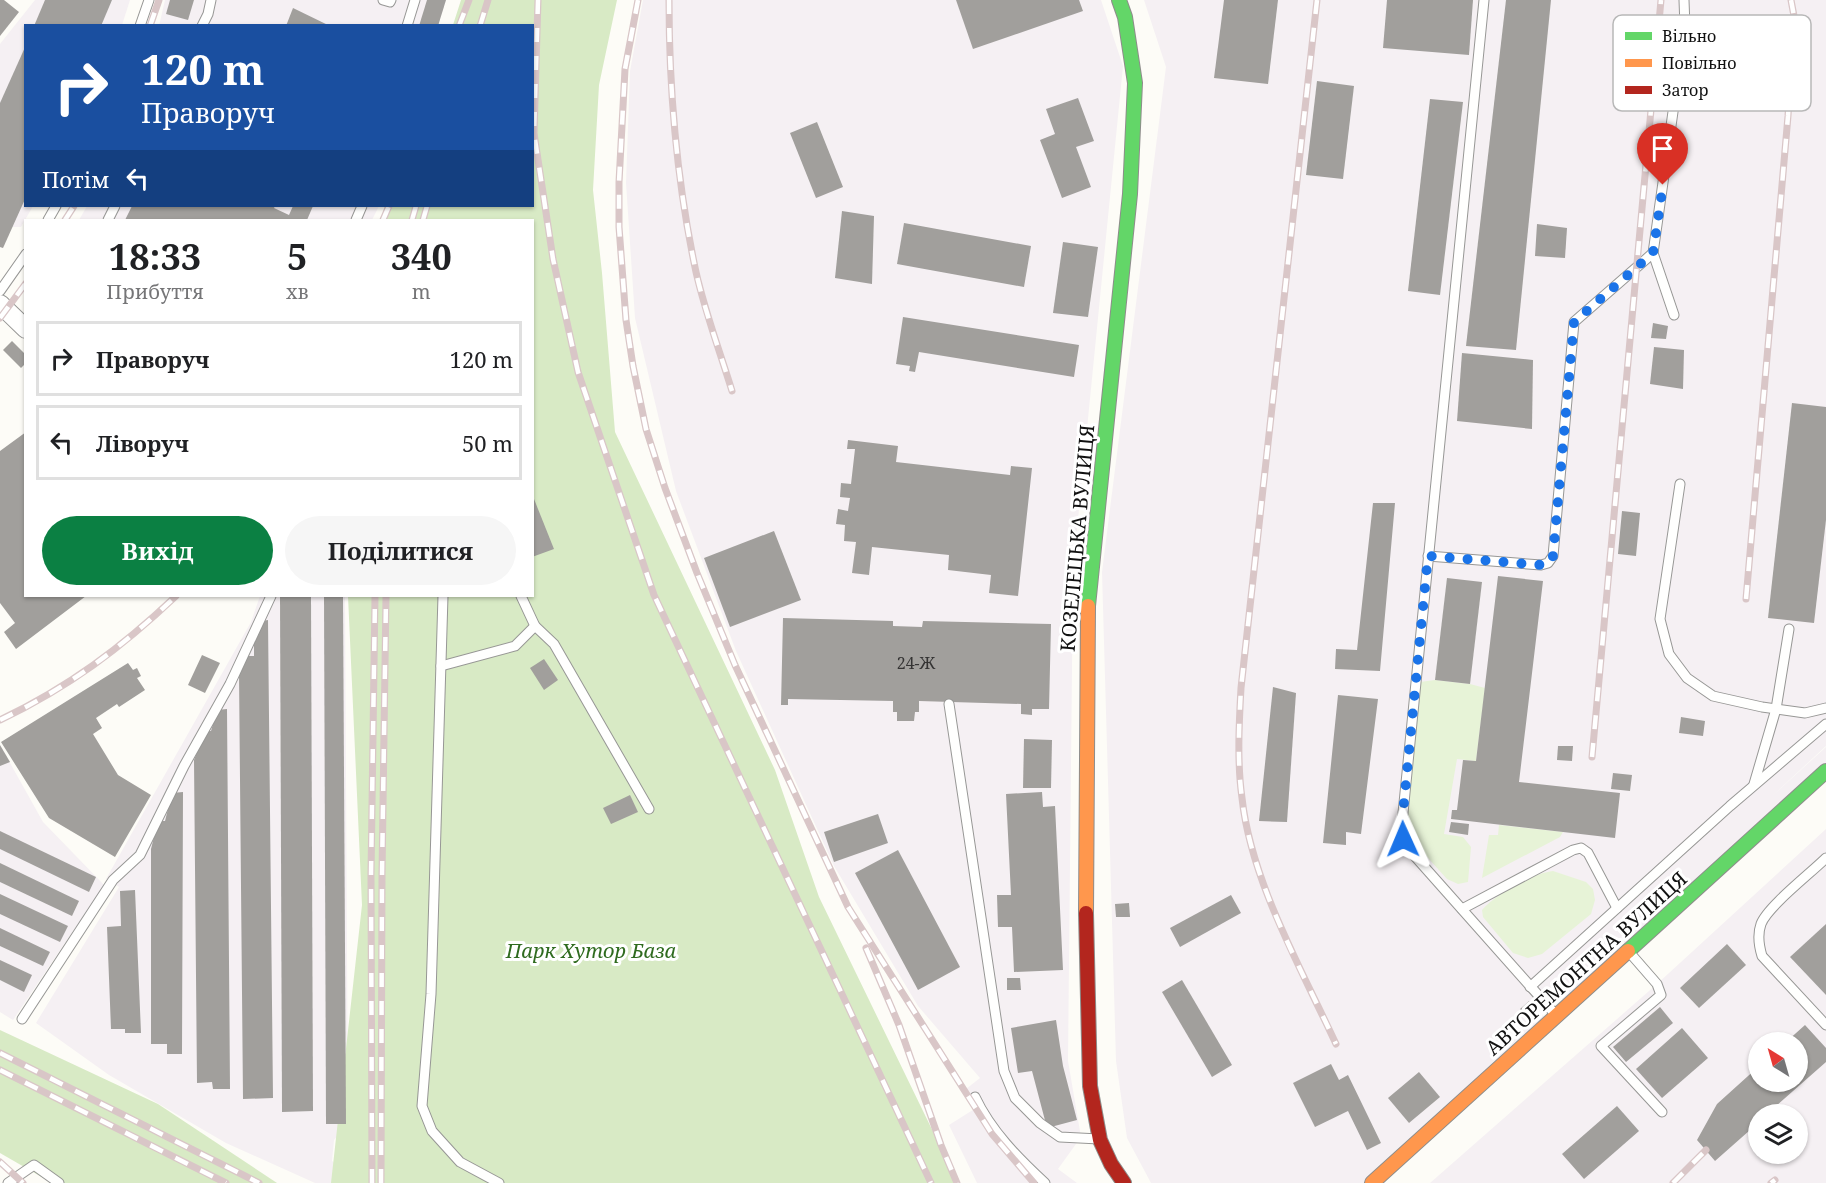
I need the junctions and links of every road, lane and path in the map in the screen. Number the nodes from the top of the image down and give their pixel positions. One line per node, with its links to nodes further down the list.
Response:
1 (149, 0): 10 (lane)
2 (211, 0): 11 (lane)
3 (383, 0): 4 (lane)
4 (391, 0)
5 (415, 0): 12 (lane)
6 (1119, 0): 45 (street, КОЗЕЛЕЦЬКА ВУЛИЦЯ)
7 (1484, 0): 21 (lane)
8 (1684, 0): 9 (lane)
9 (1685, 15)
10 (142, 24)
11 (203, 24)
12 (408, 24)
13 (1673, 111): 14 (lane)
14 (1653, 253): 18 (lane); 21 (lane)
15 (24, 257): 16 (lane)
16 (0, 291)
17 (0, 304): 19 (street)
18 (1674, 315)
19 (24, 326)
20 (1680, 484): 30 (lane)
21 (1428, 556): 37 (lane)
22 (271, 597): 41 (lane)
23 (443, 597): 27 (lane)
24 (521, 597): 25 (lane)
25 (535, 626): 27 (lane); 34 (lane)
26 (1789, 629): 30 (lane)
27 (441, 666): 48 (lane)
28 (949, 704): 45 (lane)
29 (1826, 708): 30 (lane)
30 (1776, 709): 33 (lane)
31 (1826, 724): 33 (lane)
32 (1826, 771): 38 (street, АВТОРЕМОНТНА ВУЛИЦЯ)
33 (1754, 786): 36 (lane)
34 (649, 808)
35 (1826, 858): 42 (lane)
36 (1617, 908): 37 (lane); 39 (lane)
37 (1462, 909): 39 (lane)
38 (1629, 951): 40 (street, АВТОРЕМОНТНА ВУЛИЦЯ); 44 (lane)
39 (1530, 987): 40 (lane)
40 (1557, 1016): 51 (street, АВТОРЕМОНТНА ВУЛИЦЯ)
41 (22, 1019)
42 (1826, 1026)
43 (975, 1097): 49 (lane)
44 (1662, 1112)
45 (1100, 1140): 50 (street, КОЗЕЛЕЦЬКА ВУЛИЦЯ)
46 (8, 1183): 47 (lane)
47 (59, 1183)
48 (500, 1183)
49 (1045, 1183)
50 (1124, 1183)
51 (1372, 1183)

